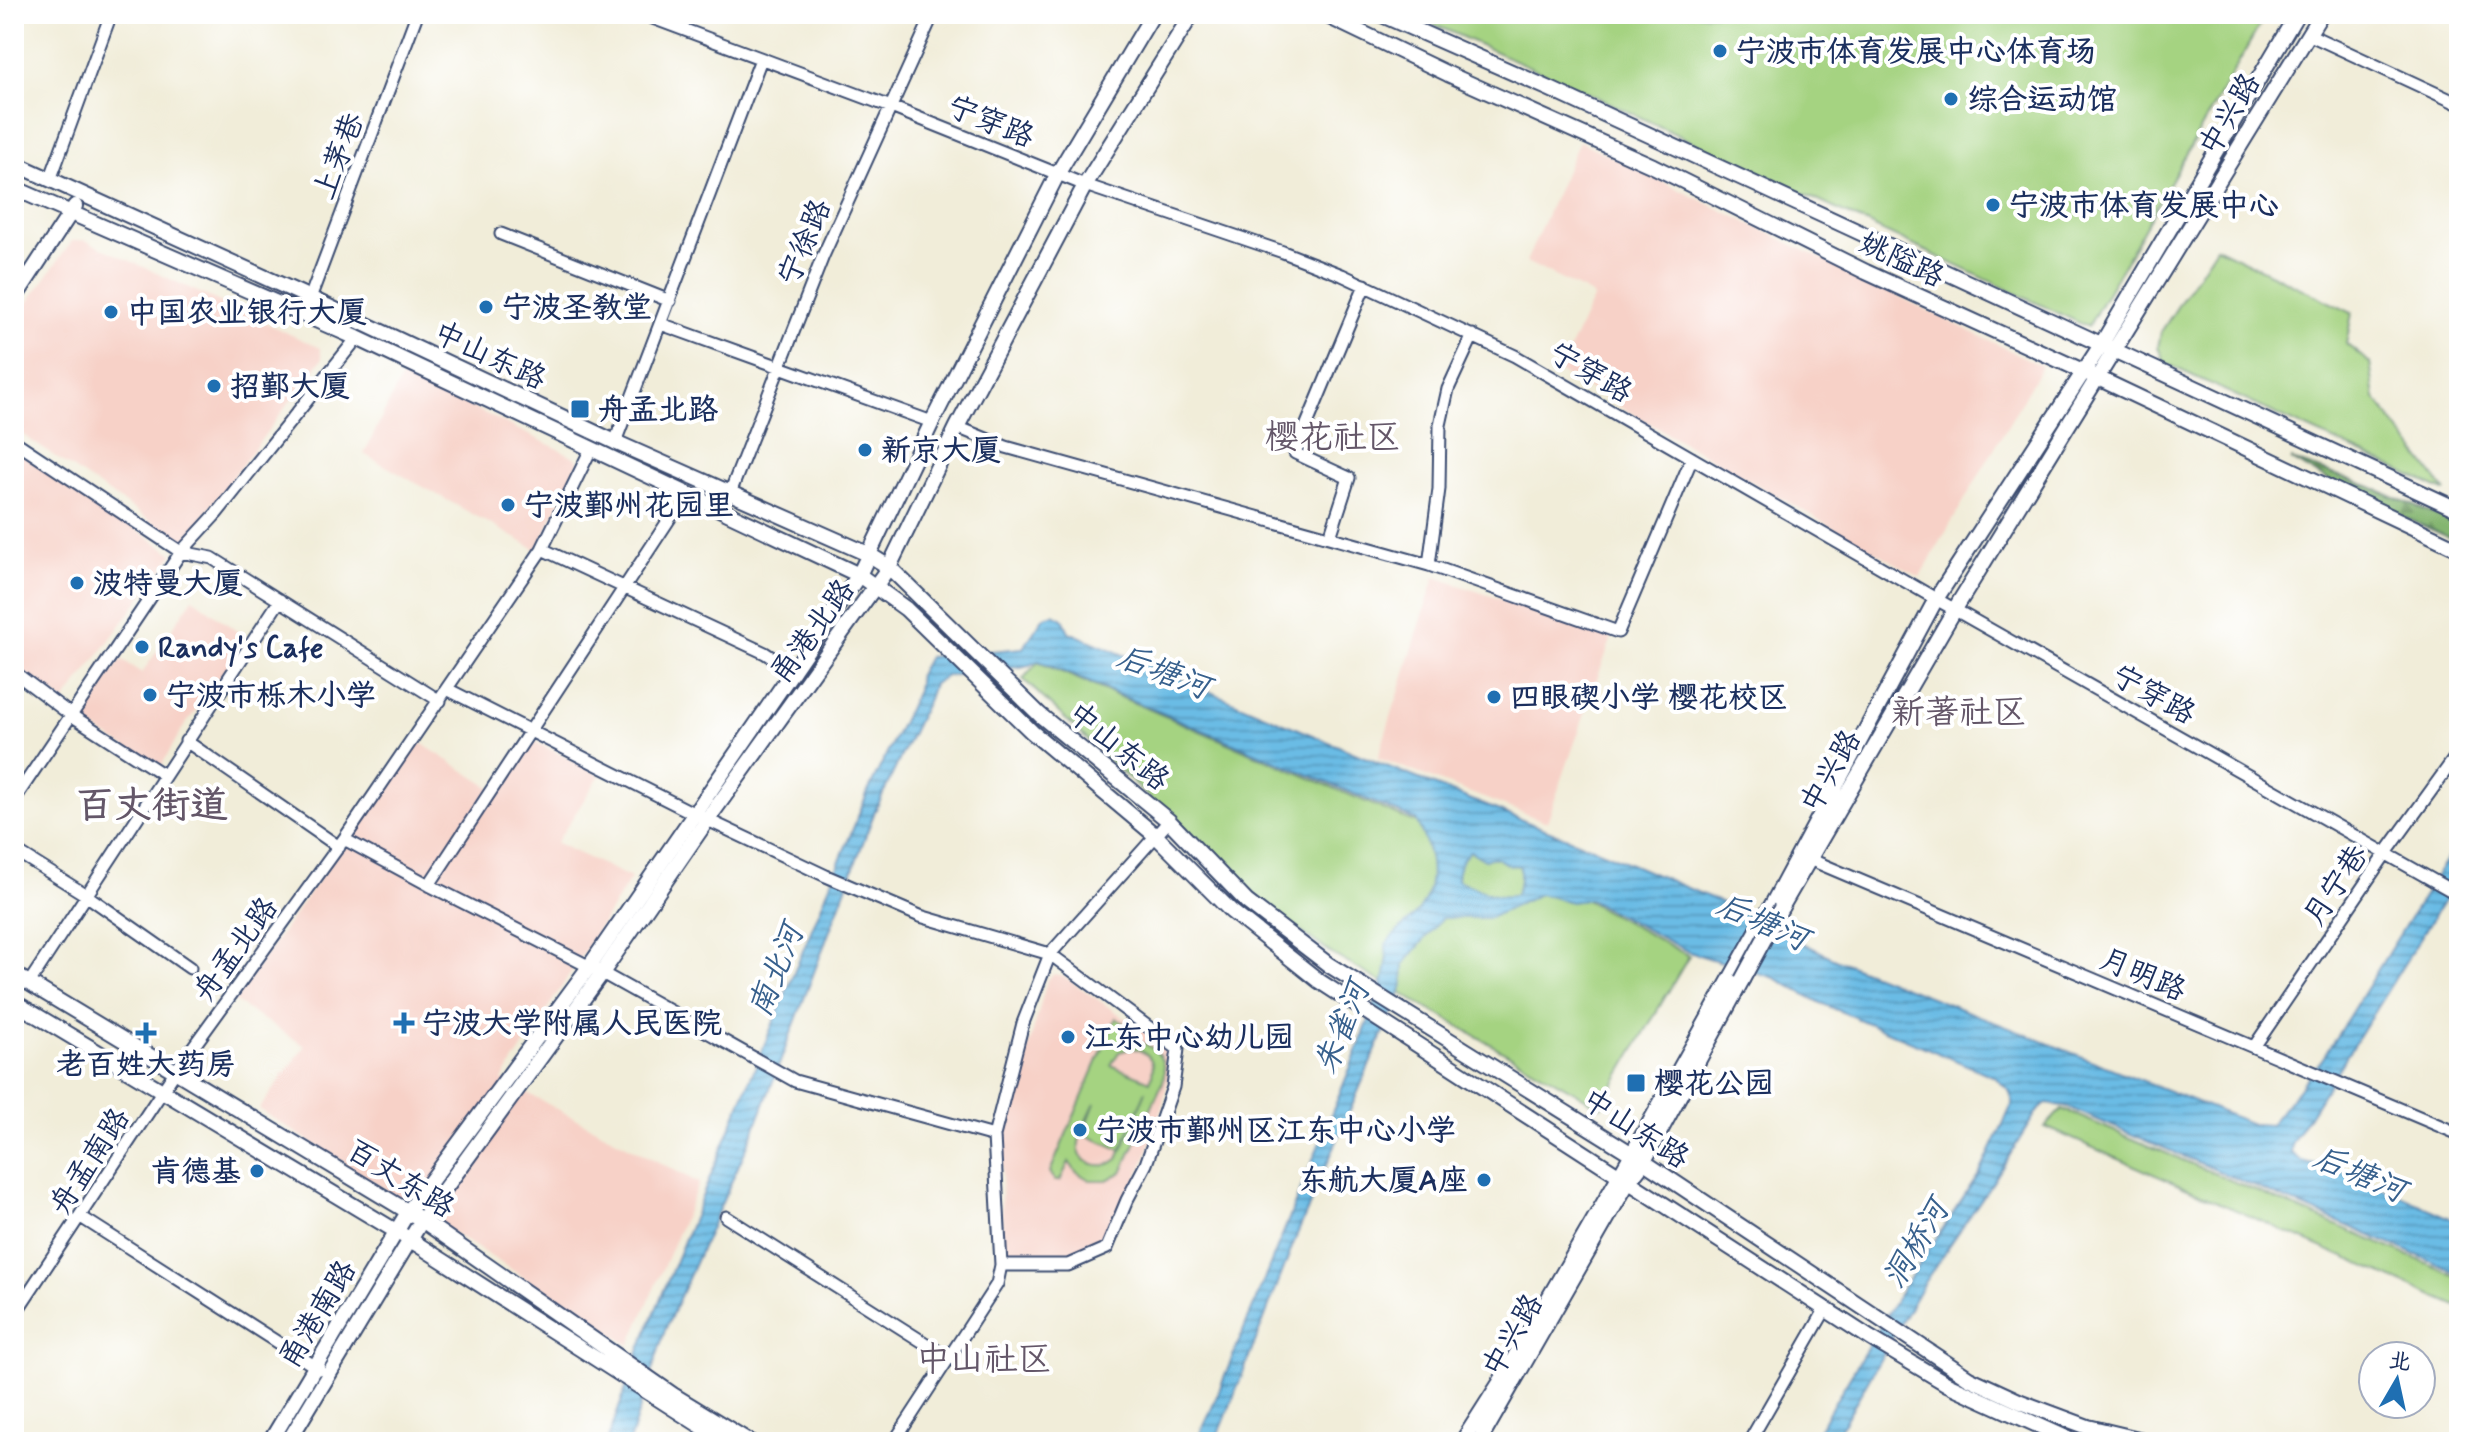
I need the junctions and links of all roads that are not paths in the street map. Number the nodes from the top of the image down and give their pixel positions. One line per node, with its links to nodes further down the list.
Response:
1 (111, 14): 17 (street)
2 (417, 14): 24 (street, 上茅巷)
3 (642, 14): 12 (street, 宁穿路)
4 (933, 14): 14 (street, 宁徐路)
5 (1153, 14): 16 (main road, 甬港北路)
6 (1192, 14): 18 (main road, 甬港北路)
7 (1323, 14): 33 (main road, 姚隘路)
8 (1380, 14): 31 (main road, 姚隘路)
9 (2297, 14): 31 (main road, 中兴路)
10 (2321, 14): 11 (main road, 中兴路)
11 (2308, 34): 13 (street); 31 (main road, 中兴路)
12 (761, 59): 14 (street, 宁穿路); 26 (street)
13 (2459, 104)
14 (891, 107): 16 (street, 宁穿路); 32 (street, 宁徐路)
15 (14, 163): 17 (main road, 中山东路)
16 (1058, 173): 18 (street, 宁穿路); 34 (main road, 甬港北路)
17 (50, 180): 20 (main road, 中山东路)
18 (1085, 185): 23 (street, 宁穿路); 35 (main road, 甬港北路)
19 (14, 188): 21 (main road, 中山东路)
20 (82, 194): 21 (main road); 24 (main road, 中山东路)
21 (71, 214): 25 (main road); 27 (main road, 中山东路)
22 (501, 234): 26 (street)
23 (1365, 285): 29 (street, 宁穿路); 43 (street)
24 (310, 298): 27 (street, 上茅巷); 37 (main road, 中山东路)
25 (14, 299)
26 (670, 301): 28 (street)
27 (299, 312): 30 (main road, 中山东路)
28 (661, 324): 32 (street); 37 (street)
29 (1473, 335): 39 (street, 宁穿路); 48 (street)
30 (357, 338): 38 (main road, 中山东路); 46 (street)
31 (2108, 348): 33 (main road, 中兴路); 41 (main road, 姚隘路)
32 (779, 367): 34 (street); 40 (street, 宁徐路)
33 (2091, 375): 45 (main road, 姚隘路); 53 (main road, 中兴路); 55 (main road, 中兴路)
34 (932, 422): 47 (main road, 甬港北路)
35 (957, 427): 43 (street); 49 (main road, 甬港北路)
36 (14, 441): 46 (street)
37 (615, 442): 40 (main road, 中山东路)
38 (591, 449): 44 (street, 舟孟北路); 50 (main road, 中山东路)
39 (1692, 458): 48 (street); 53 (street, 宁穿路)
40 (730, 493): 47 (main road, 中山东路)
41 (2459, 510)
42 (672, 515): 52 (street)
43 (1330, 537): 48 (street)
44 (542, 549): 52 (street); 58 (street, 舟孟北路)
45 (2459, 549)
46 (181, 552): 54 (street); 60 (street)
47 (868, 554): 49 (main road, 中山东路); 50 (main road, 甬港北路)
48 (1429, 565)
49 (889, 567): 51 (main road, 甬港北路); 67 (main road, 中山东路)
50 (859, 575): 51 (main road, 中山东路); 57 (main road, 甬港北路)
51 (876, 587): 66 (main road, 甬港北路); 68 (main road, 中山东路)
52 (624, 588): 57 (street); 61 (street)
53 (1936, 599): 55 (street, 宁穿路); 76 (main road, 中兴路)
54 (280, 600): 59 (street); 62 (street)
55 (1955, 609): 71 (street, 宁穿路); 72 (main road, 中兴路)
56 (14, 672): 60 (street)
57 (794, 672): 66 (main road, 甬港北路)
58 (447, 689): 59 (street, 舟孟北路); 61 (street)
59 (440, 701): 69 (street, 舟孟北路)
60 (71, 715): 64 (street); 65 (street)
61 (531, 732): 66 (street); 73 (street)
62 (186, 741): 64 (street); 69 (street)
63 (2459, 752): 71 (street, 月宁巷)
64 (164, 775): 74 (street)
65 (14, 800)
66 (701, 816): 77 (street); 79 (main road, 甬港北路)
67 (1169, 821): 68 (street); 88 (main road, 中山东路)
68 (1156, 836): 77 (street); 89 (main road, 中山东路)
69 (341, 843): 73 (street); 84 (street, 舟孟北路)
70 (14, 850): 74 (street)
71 (2386, 853): 75 (street, 宁穿路); 83 (street, 月宁巷)
72 (1809, 859): 76 (main road, 中兴路); 83 (street, 月明路)
73 (429, 885): 79 (street)
74 (86, 895): 78 (street); 81 (street)
75 (2459, 895)
76 (1777, 904): 88 (main road, 中兴路, bridge)
77 (1050, 954): 87 (street); 95 (street)
78 (190, 968)
79 (596, 970): 87 (street); 90 (main road, 甬港北路); 93 (main road, 甬港北路)
80 (14, 974): 81 (main road, 百丈东路)
81 (29, 983): 84 (main road, 百丈东路)
82 (14, 1002): 85 (main road, 百丈东路)
83 (2254, 1047): 86 (street, 月明路)
84 (175, 1072): 85 (street, 舟孟南路); 90 (main road, 百丈东路)
85 (162, 1092): 91 (street, 舟孟南路); 94 (main road, 百丈东路)
86 (2459, 1134)
87 (994, 1136): 95 (street)
88 (1637, 1158): 89 (main road, 中兴路); 110 (main road, 中山东路)
89 (1624, 1179): 96 (main road, 中山东路); 106 (main road, 中兴路); 107 (main road, 中兴路)
90 (408, 1212): 93 (main road, 百丈东路); 94 (main road, 甬港南路)
91 (81, 1217): 97 (street, 舟孟南路); 99 (street)
92 (726, 1217): 98 (street)
93 (422, 1220): 94 (main road, 甬港北路); 104 (main road, 百丈东路)
94 (402, 1236): 99 (main road, 甬港南路); 100 (main road, 甬港南路); 103 (main road, 百丈东路)
95 (1001, 1265): 98 (street)
96 (1825, 1310): 108 (street); 109 (main road, 中山东路)
97 (14, 1315)
98 (950, 1359): 105 (street)
99 (316, 1367): 100 (street); 101 (main road, 甬港南路)
100 (330, 1376): 102 (main road, 甬港南路)
101 (270, 1442)
102 (288, 1442)
103 (726, 1442)
104 (750, 1442)
105 (894, 1442)
106 (1462, 1442)
107 (1479, 1442)
108 (1749, 1442)
109 (2075, 1442)
110 (2151, 1442)

